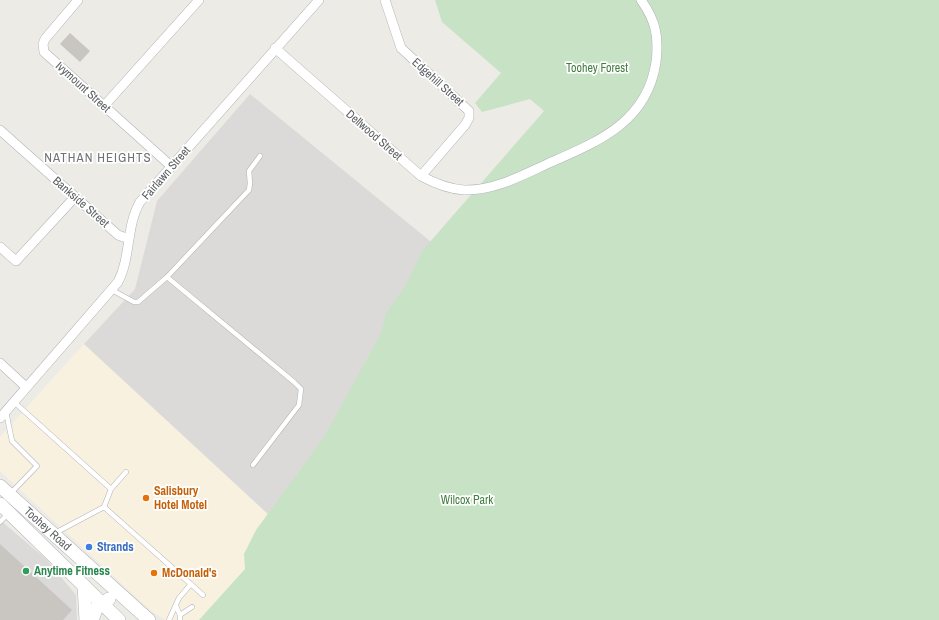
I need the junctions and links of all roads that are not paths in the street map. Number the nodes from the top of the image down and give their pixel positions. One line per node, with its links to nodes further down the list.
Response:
1 (78, 0): 7 (street, Ivymount Street)
2 (198, 0): 7 (street)
3 (319, 0): 6 (street, Fairlawn Street)
4 (385, 0): 11 (street, Edgehill Street)
5 (641, 0): 11 (street, Dellwood Street)
6 (275, 48): 10 (street, Fairlawn Street); 11 (street, Dellwood Street)
7 (104, 106): 10 (street, Ivymount Street)
8 (0, 130): 12 (street, Bankside Street)
9 (260, 156): 15 (lane)
10 (172, 166): 13 (street, Fairlawn Street)
11 (421, 176)
12 (75, 197): 13 (street, Bankside Street); 14 (street)
13 (129, 239): 16 (street, Fairlawn Street)
14 (0, 247)
15 (167, 277): 16 (lane); 21 (lane)
16 (112, 290): 18 (street, Fairlawn Street)
17 (0, 363): 18 (street)
18 (26, 387): 19 (street, Fairlawn Street)
19 (14, 402): 20 (street, Fairlawn Street); 23 (lane)
20 (3, 415): 24 (lane)
21 (253, 465)
22 (126, 472): 23 (lane)
23 (111, 489): 25 (lane)
24 (4, 504): 26 (main road, Toohey Road); 28 (main road, Toohey Road)
25 (104, 507): 26 (lane); 27 (lane)
26 (53, 534): 30 (main road, Toohey Road)
27 (191, 584): 29 (lane); 32 (lane)
28 (84, 586): 31 (main road, Toohey Road); 36 (main road)
29 (203, 595)
30 (125, 599): 31 (main road); 34 (main road, Toohey Road)
31 (101, 603): 37 (main road); 38 (main road, Toohey Road)
32 (176, 606): 35 (lane); 40 (lane)
33 (192, 607): 35 (lane)
34 (138, 615): 39 (main road, Toohey Road)
35 (180, 617)
36 (86, 620)
37 (92, 620)
38 (119, 620)
39 (148, 620)
40 (169, 620)

